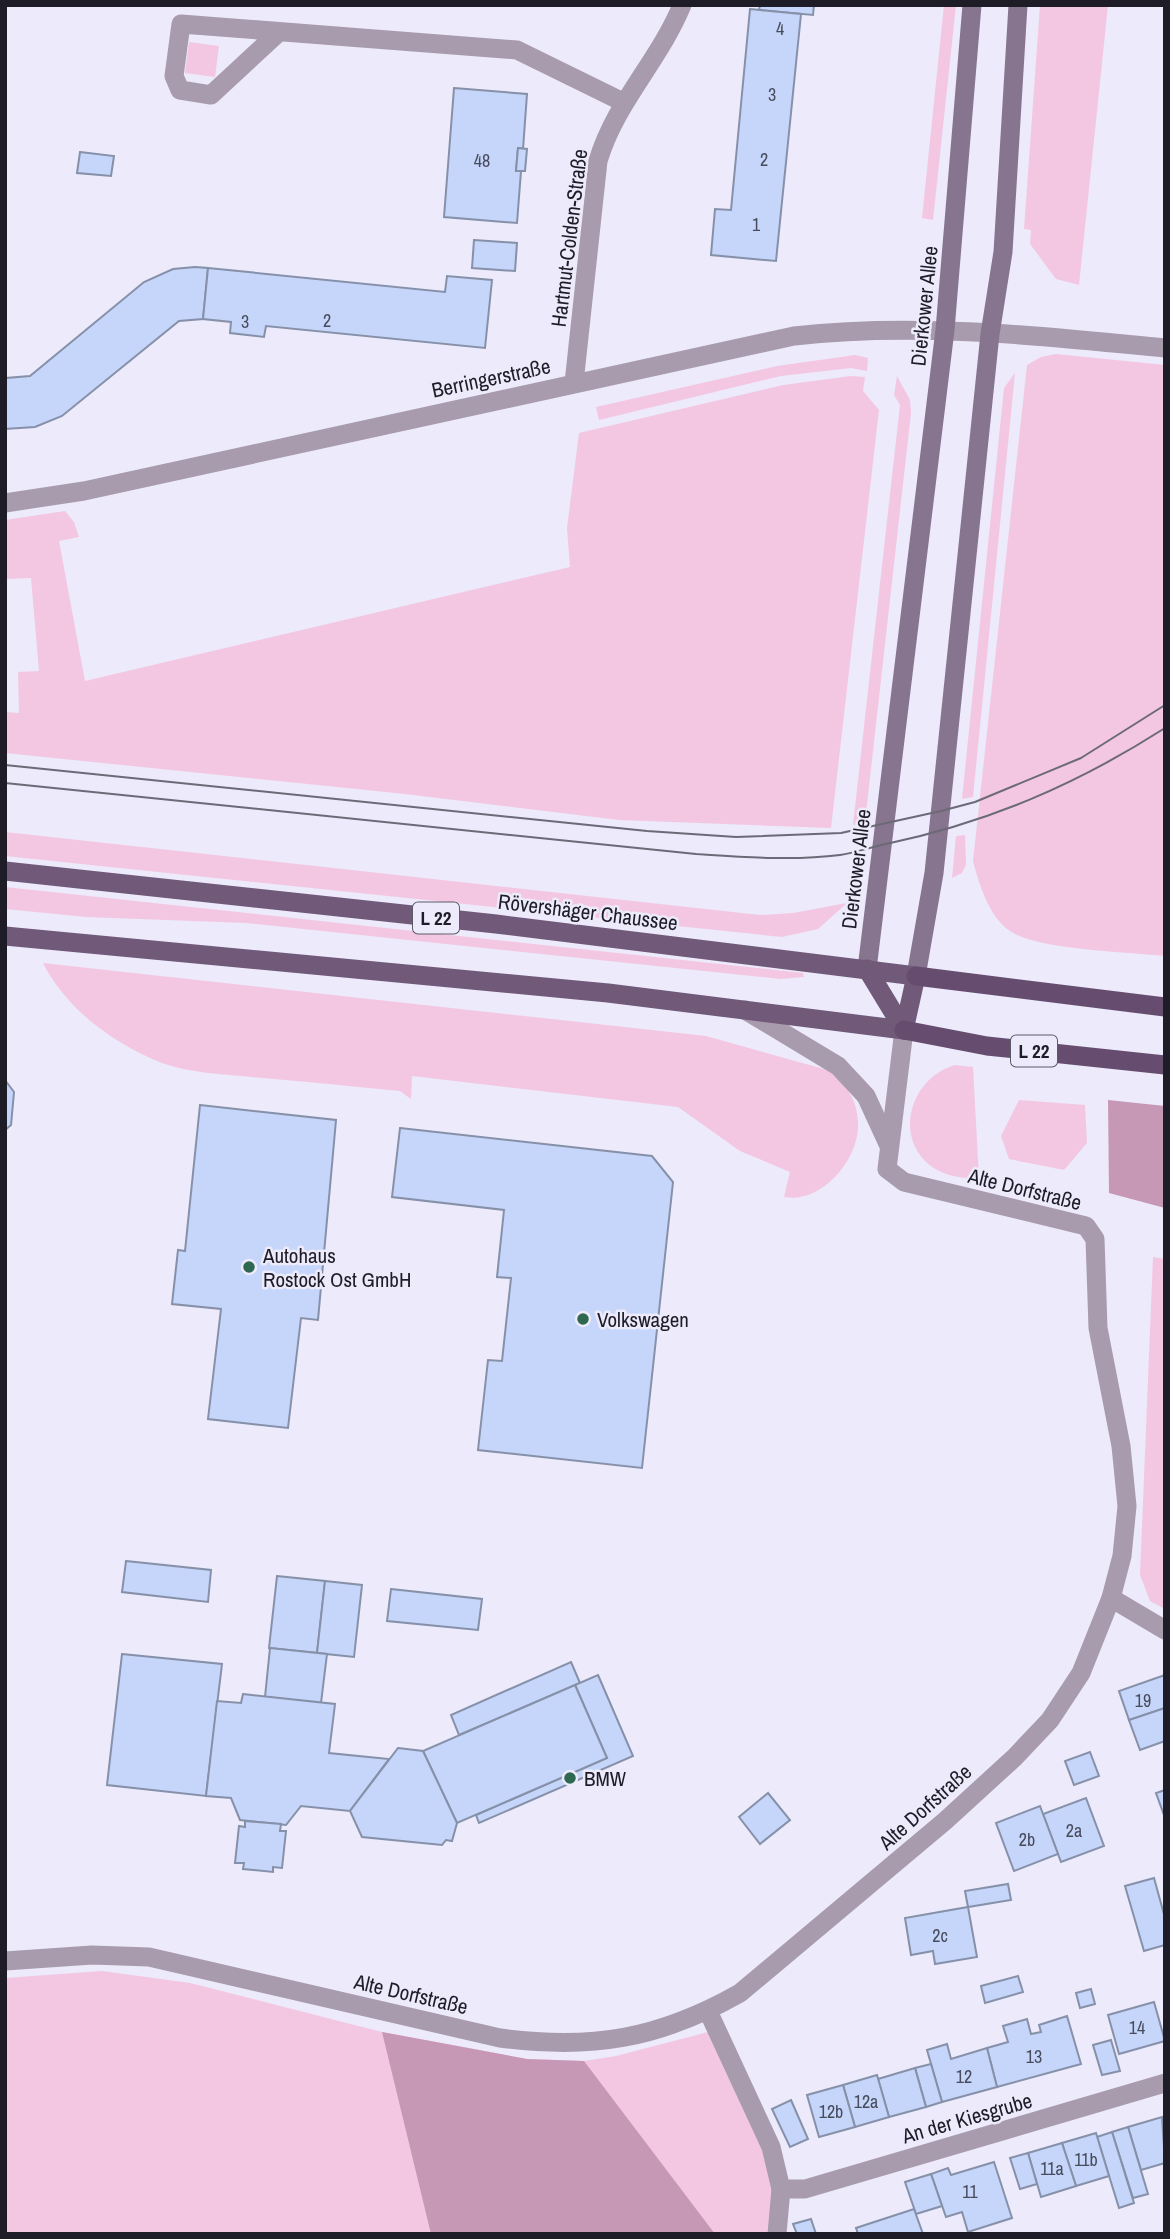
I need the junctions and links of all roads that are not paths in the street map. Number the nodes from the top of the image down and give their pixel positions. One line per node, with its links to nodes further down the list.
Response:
1 (682, 5): 5 (street, Hartmut-Colden-Straße)
2 (972, 5): 6 (main road, Dierkower Allee)
3 (1018, 5): 7 (main road)
4 (279, 32): 4 (street); 5 (street)
5 (623, 102): 9 (street, Hartmut-Colden-Straße)
6 (945, 330): 7 (street, Berringerstraße); 9 (street, Berringerstraße); 13 (main road, Dierkower Allee)
7 (990, 334): 8 (street); 14 (main road)
8 (1165, 348)
9 (574, 383): 10 (street, Berringerstraße)
10 (5, 503)
11 (5, 871): 13 (main road, Rövershäger Chaussee / L 22)
12 (5, 936): 16 (main road, L 22)
13 (867, 969): 14 (main road, Rövershäger Chaussee / L 22); 17 (main road)
14 (916, 976): 15 (highway, Rövershäger Chaussee / L 22); 17 (main road)
15 (1165, 1007)
16 (743, 1009): 17 (main road, L 22); 19 (street)
17 (904, 1030): 18 (highway, L 22); 19 (street, Alte Dorfstraße)
18 (1165, 1065)
19 (889, 1147): 20 (street, Alte Dorfstraße)
20 (1111, 1598): 21 (street); 23 (street, Alte Dorfstraße)
21 (1165, 1630)
22 (5, 1961): 23 (street, Alte Dorfstraße)
23 (708, 2011): 25 (street)
24 (1165, 2083): 25 (street, An der Kiesgrube)
25 (781, 2189): 26 (street)
26 (777, 2234)

